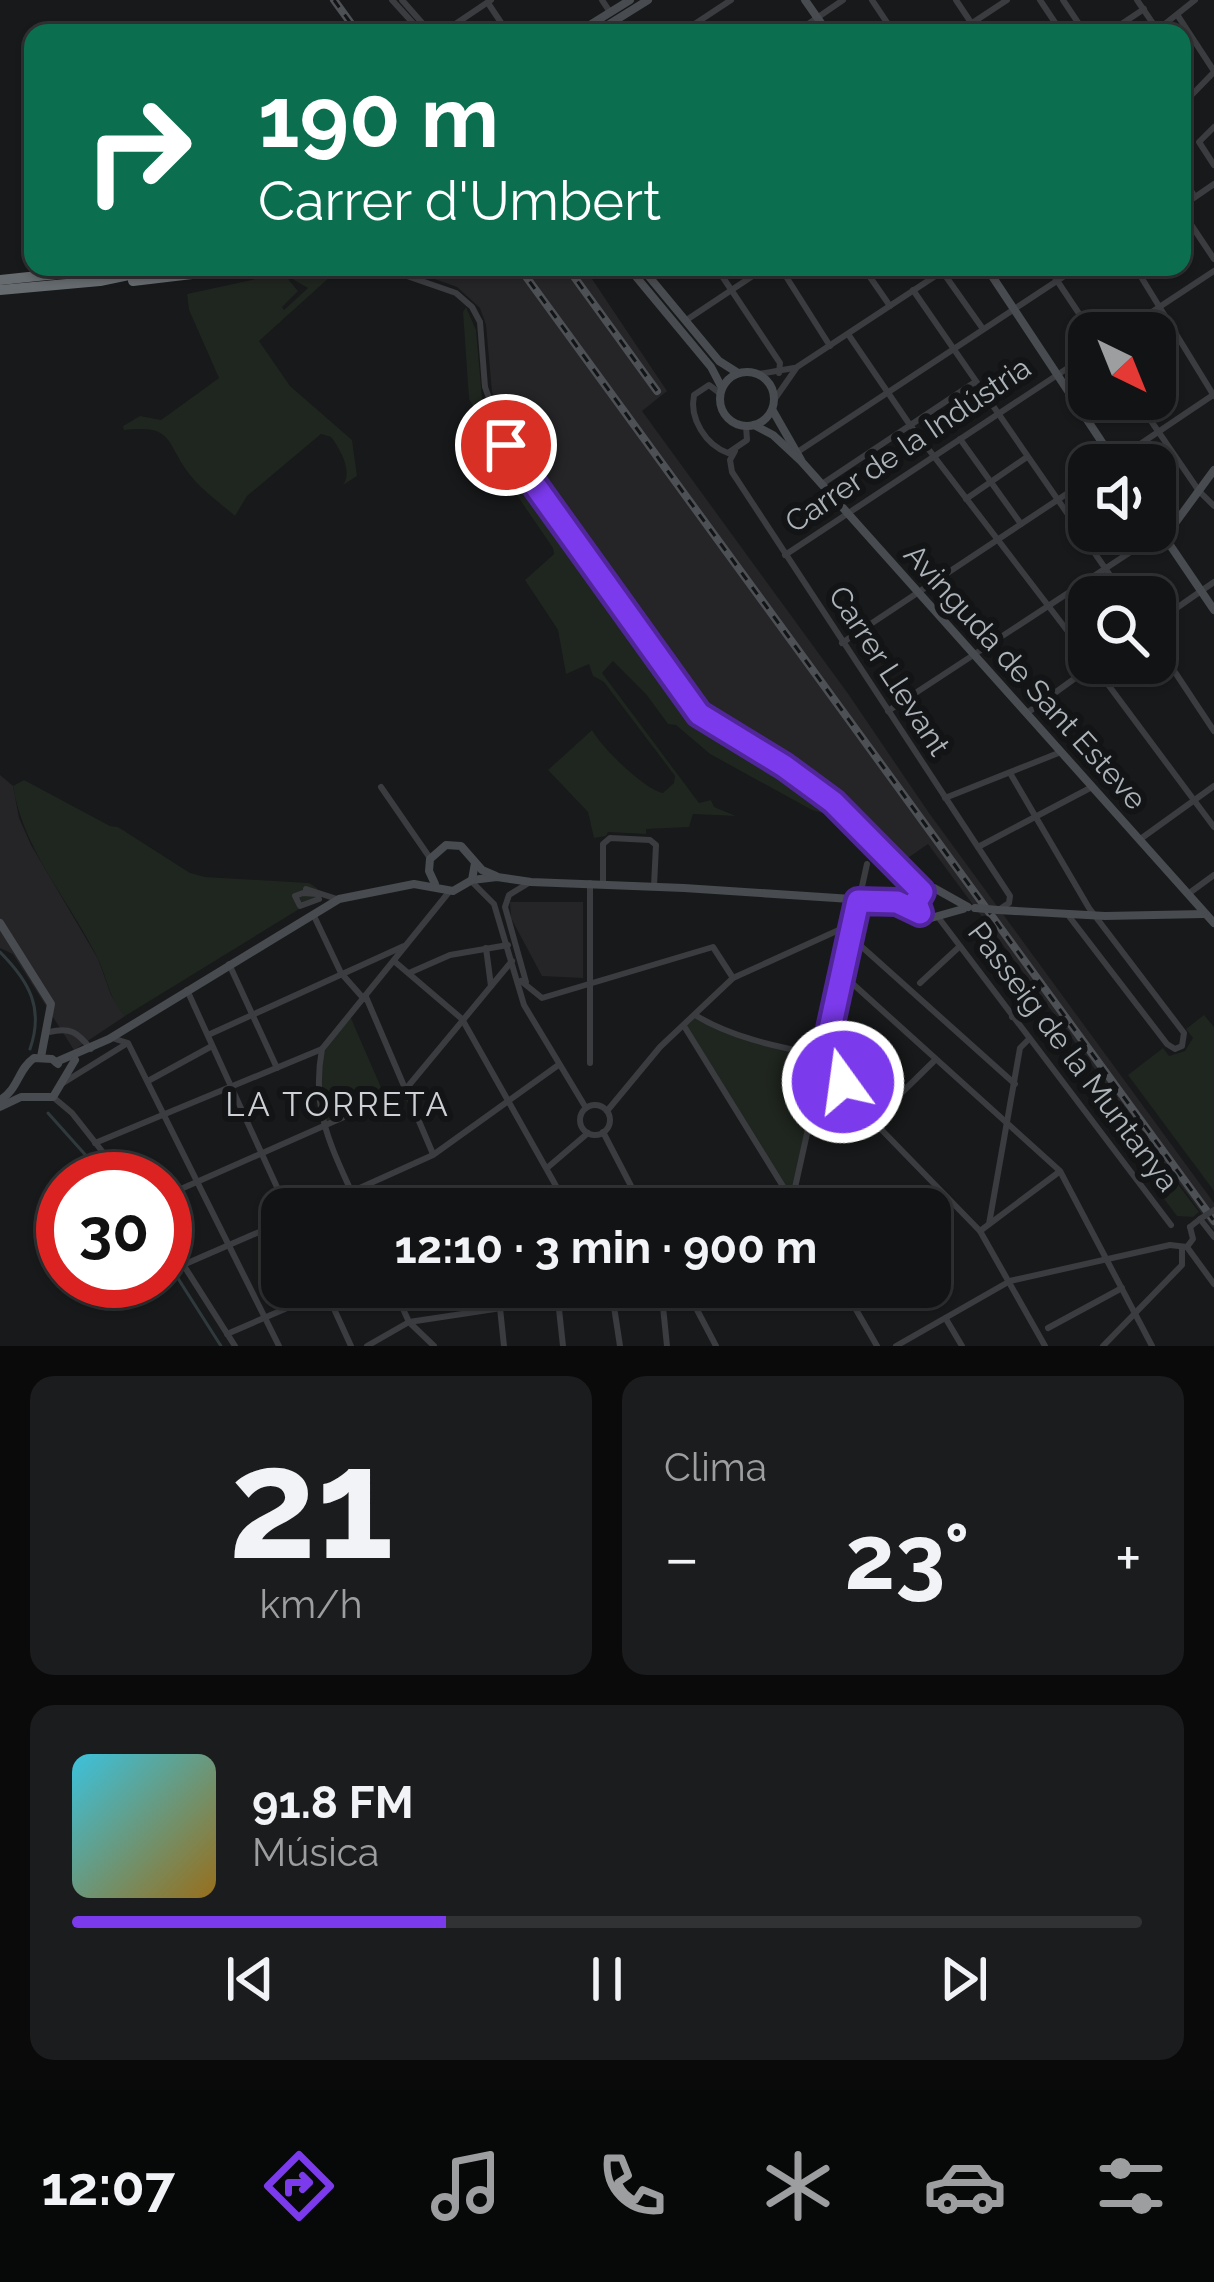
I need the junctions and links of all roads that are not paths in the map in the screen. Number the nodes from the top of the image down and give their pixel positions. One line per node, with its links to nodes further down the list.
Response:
1 (392, 0): 19 (street)
2 (402, 0): 20 (street)
3 (602, 0): 15 (street)
4 (629, 0): 15 (street)
5 (648, 0): 15 (street)
6 (731, 0): 25 (street)
7 (806, 0): 17 (street)
8 (843, 0): 17 (street)
9 (956, 0): 18 (street)
10 (1006, 0): 18 (street)
11 (1137, 0): 14 (street)
12 (1195, 0): 16 (street)
13 (489, 1): 21 (street)
14 (1144, 9): 28 (street); 29 (street)
15 (614, 15): 22 (street); 23 (street); 24 (street)
16 (1178, 16): 30 (street); 31 (street)
17 (818, 18): 26 (street); 27 (street)
18 (972, 23)
19 (417, 24)
20 (420, 24)
21 (455, 24)
22 (596, 24)
23 (605, 24)
24 (618, 24)
25 (695, 24)
26 (809, 24)
27 (822, 24)
28 (1122, 24)
29 (1153, 24)
30 (1166, 24)
31 (1183, 24)
32 (1191, 36): 33 (street)
33 (1214, 71): 34 (street)
34 (1191, 95)
35 (1214, 127): 36 (street)
36 (1214, 165)
37 (1214, 184): 39 (street)
38 (1191, 189): 39 (street)
39 (1196, 196): 40 (street)
40 (1191, 200)
41 (1191, 222): 42 (street)
42 (1214, 259)
43 (1214, 272): 67 (street)
44 (38, 276): 60 (highway)
45 (124, 276): 62 (highway)
46 (177, 276): 62 (highway)
47 (407, 276): 159 (street)
48 (635, 276): 83 (street)
49 (648, 276): 71 (street)
50 (722, 276): 64 (street)
51 (752, 276): 64 (street)
52 (786, 276): 74 (street)
53 (868, 276): 66 (street)
54 (935, 276): 65 (street)
55 (950, 276): 72 (street)
56 (992, 276): 68 (street)
57 (1054, 276): 61 (street)
58 (1063, 276): 61 (street)
59 (1140, 276): 67 (street)
60 (0, 280)
61 (1057, 280): 68 (street); 69 (street)
62 (100, 281): 63 (highway)
63 (0, 290)
64 (731, 290): 71 (street); 79 (street)
65 (913, 290): 66 (street); 75 (street)
66 (890, 306): 73 (street)
67 (1159, 308): 70 (street); 85 (street)
68 (1013, 309): 72 (street); 81 (street)
69 (1078, 312)
70 (1153, 312)
71 (685, 321): 78 (street)
72 (983, 329): 75 (street)
73 (848, 334): 74 (street); 84 (street)
74 (830, 346): 76 (street)
75 (953, 348): 82 (street); 84 (street)
76 (797, 368): 79 (street); 86 (street)
77 (1068, 368): 81 (street, Carrer de la Indústria)
78 (738, 373): 80 (street); 83 (street)
79 (779, 373): 80 (street)
80 (759, 374): 86 (street)
81 (1057, 375): 87 (street, Carrer de la Indústria); 93 (street)
82 (975, 382): 87 (street); 90 (street)
83 (722, 391): 89 (street); 95 (street)
84 (887, 392): 90 (street); 96 (street)
85 (1213, 392): 91 (street)
86 (773, 405): 89 (street); 96 (street, Avinguda de Sant Esteve)
87 (997, 414): 92 (street, Carrer de la Indústria); 98 (street)
88 (1150, 420): 91 (street)
89 (750, 425): 95 (street); 96 (street, Avinguda de Sant Esteve)
90 (910, 425): 97 (street); 101 (street)
91 (1158, 433): 94 (street); 102 (street)
92 (960, 439): 97 (street, Carrer de la Indústria); 100 (street)
93 (1100, 444)
94 (1142, 444)
95 (735, 451): 113 (street, Carrer Llevant)
96 (800, 456): 101 (street, Avinguda de Sant Esteve)
97 (934, 456): 104 (street); 107 (street, Carrer de la Indústria)
98 (1027, 457): 100 (street); 105 (street)
99 (1214, 470): 102 (street)
100 (991, 482): 104 (street); 109 (street)
101 (822, 484): 107 (street, Avinguda de Sant Esteve)
102 (1199, 491): 106 (street); 108 (street)
103 (1068, 493): 105 (street)
104 (966, 499): 110 (street)
105 (1058, 500): 109 (street); 114 (street)
106 (1214, 506)
107 (848, 513): 113 (street, Carrer de la Indústria); 118 (street, Avinguda de Sant Esteve)
108 (1176, 522)
109 (1021, 524): 110 (street)
110 (998, 539): 118 (street); 119 (street)
111 (1127, 552): 114 (street)
112 (1175, 552): 117 (street)
113 (785, 554): 123 (street, Carrer Llevant)
114 (1106, 569): 115 (street); 119 (street)
115 (1111, 576)
116 (1214, 582): 117 (street)
117 (1201, 591): 120 (street); 121 (street)
118 (918, 593): 123 (street); 124 (street, Avinguda de Sant Esteve)
119 (1048, 608): 122 (street); 124 (street)
120 (1176, 608)
121 (1214, 610)
122 (1068, 632)
123 (842, 643): 128 (street, Carrer Llevant)
124 (974, 655): 128 (street); 129 (street, Avinguda de Sant Esteve)
125 (1176, 673): 130 (street)
126 (1068, 682): 129 (street)
127 (1108, 684): 137 (street)
128 (887, 712): 136 (street, Carrer Llevant)
129 (1027, 713): 131 (street, Avinguda de Sant Esteve)
130 (1214, 730)
131 (1061, 752): 132 (street); 135 (street, Avinguda de Sant Esteve)
132 (1010, 773): 136 (street); 138 (street)
133 (1214, 786): 137 (street)
134 (381, 787): 141 (street)
135 (1092, 788): 138 (street); 140 (street, Avinguda de Sant Esteve)
136 (945, 798): 142 (street, Carrer Llevant)
137 (1194, 800): 139 (street); 140 (street)
138 (1037, 817): 142 (street); 172 (street)
139 (1214, 827)
140 (1139, 840): 160 (street, Avinguda de Sant Esteve)
141 (421, 842): 143 (street); 144 (street)
142 (978, 847): 166 (street, Carrer Llevant)
143 (439, 849): 144 (street); 145 (street)
144 (430, 859): 147 (street)
145 (475, 863): 149 (street); 150 (street)
146 (867, 864): 163 (street)
147 (429, 872): 153 (street); 155 (street)
148 (1214, 874): 160 (street)
149 (497, 877): 150 (street); 151 (street)
150 (471, 881): 158 (street); 178 (street)
151 (531, 883): 152 (street); 190 (street)
152 (590, 883): 154 (street); 191 (street)
153 (414, 884): 155 (street); 162 (street)
154 (603, 884): 156 (street); 156 (street)
155 (436, 886): 158 (street)
156 (654, 886): 163 (street)
157 (306, 889): 162 (street)
158 (449, 892): 177 (street)
159 (920, 894): 161 (street); 164 (street); 168 (street)
160 (1187, 894): 169 (street, Avinguda de Sant Esteve)
161 (947, 898): 165 (street); 170 (street)
162 (339, 899): 167 (street)
163 (858, 901): 164 (street); 175 (street)
164 (897, 902): 168 (street)
165 (971, 908): 166 (street, bridge); 170 (street)
166 (1004, 908): 171 (street)
167 (313, 913): 183 (street); 185 (street)
168 (920, 913): 170 (street)
169 (1210, 913): 172 (street); 174 (street, Avinguda de Sant Esteve)
170 (941, 915): 179 (street, Passeig de la Muntanya)
171 (1068, 915): 172 (street); 172 (street)
172 (1096, 916)
173 (0, 923): 201 (street)
174 (1214, 923)
175 (852, 924): 176 (street); 187 (street)
176 (850, 937): 186 (street); 192 (street)
177 (407, 944): 181 (street); 185 (street)
178 (508, 946): 180 (street); 182 (street)
179 (959, 947): 192 (street); 198 (street, Passeig de la Muntanya)
180 (486, 948): 184 (street); 189 (street)
181 (394, 961): 184 (street); 195 (street)
182 (512, 962): 188 (street); 189 (street)
183 (229, 964): 193 (street); 196 (street)
184 (409, 973): 199 (street)
185 (341, 974): 195 (street); 196 (street)
186 (843, 975): 209 (street); 211 (street)
187 (734, 978): 191 (street); 197 (street)
188 (518, 979): 190 (street); 214 (street)
189 (490, 986): 199 (street)
190 (527, 986): 191 (street)
191 (589, 986): 213 (street)
192 (916, 987): 219 (street)
193 (187, 990): 202 (street); 203 (street)
194 (1034, 993): 198 (street)
195 (365, 998): 207 (street); 221 (street)
196 (251, 1014): 202 (street); 215 (street)
197 (695, 1015): 200 (street); 209 (street)
198 (1012, 1017): 204 (street, Passeig de la Muntanya)
199 (462, 1019): 221 (street); 224 (street)
200 (684, 1026): 227 (street); 247 (street)
201 (49, 1032): 208 (street); 210 (street)
202 (207, 1036): 206 (street)
203 (109, 1039): 205 (street); 208 (street)
204 (1029, 1039): 219 (street); 252 (street, Passeig de la Muntanya)
205 (128, 1043): 217 (street); 218 (street)
206 (212, 1046): 218 (street); 220 (street)
207 (322, 1049): 215 (street); 231 (street)
208 (87, 1051): 212 (street); 217 (street)
209 (824, 1056): 229 (street); 248 (street)
210 (41, 1057): 212 (street); 216 (street)
211 (935, 1060): 229 (street); 230 (street)
212 (56, 1062): 217 (street)
213 (590, 1063)
214 (557, 1066): 224 (street); 226 (street)
215 (277, 1068): 220 (street)
216 (21, 1076): 222 (street); 225 (street)
217 (63, 1080): 223 (street)
218 (148, 1081): 228 (street)
219 (1015, 1084): 230 (street)
220 (231, 1087): 228 (street); 236 (street)
221 (405, 1090): 231 (street); 237 (street)
222 (32, 1097): 223 (street); 225 (street)
223 (53, 1097): 234 (street)
224 (509, 1100): 237 (street); 238 (street)
225 (0, 1104)
226 (586, 1108): 227 (street); 233 (street)
227 (607, 1111): 232 (street)
228 (164, 1114): 234 (street); 240 (street)
229 (873, 1120): 255 (street)
230 (1005, 1124): 239 (street); 251 (street)
231 (324, 1126): 236 (street); 243 (street)
232 (603, 1132): 233 (street); 246 (street)
233 (588, 1133): 238 (street)
234 (94, 1143): 235 (street)
235 (102, 1152)
236 (261, 1154): 240 (street); 242 (street)
237 (434, 1155): 244 (street)
238 (547, 1168): 245 (street)
239 (1060, 1171): 251 (street); 261 (street)
240 (197, 1182): 241 (street); 257 (street)
241 (192, 1184)
242 (277, 1188)
243 (350, 1188)
244 (361, 1188)
245 (558, 1188)
246 (633, 1188)
247 (784, 1188)
248 (797, 1188)
249 (1214, 1210): 250 (street, bridge)
250 (1200, 1219): 253 (street); 256 (street)
251 (989, 1224): 255 (street)
252 (1171, 1226): 253 (street); 258 (street)
253 (1190, 1227): 259 (street)
254 (261, 1231): 257 (street)
255 (980, 1231): 263 (street)
256 (1214, 1238)
257 (229, 1245): 260 (street); 276 (street)
258 (1170, 1245): 259 (street); 261 (street)
259 (1184, 1248): 264 (street); 275 (street)
260 (192, 1261)
261 (1109, 1262): 263 (street); 265 (street)
262 (192, 1278): 280 (street)
263 (1010, 1281): 277 (street); 294 (street)
264 (1214, 1284)
265 (1122, 1288): 275 (street); 279 (street)
266 (284, 1308): 276 (street)
267 (334, 1308): 283 (street)
268 (403, 1308): 278 (street)
269 (500, 1308): 278 (street); 286 (street)
270 (560, 1308): 287 (street)
271 (615, 1308): 288 (street)
272 (663, 1308): 289 (street)
273 (696, 1308): 290 (street)
274 (854, 1308): 291 (street)
275 (1133, 1311): 295 (street); 296 (street)
276 (265, 1317): 280 (street); 282 (street)
277 (946, 1318): 292 (street); 293 (street)
278 (409, 1322): 284 (street); 285 (street)
279 (1048, 1328)
280 (227, 1334): 281 (street)
281 (235, 1346)
282 (279, 1346)
283 (351, 1346)
284 (367, 1346)
285 (434, 1346)
286 (504, 1346)
287 (563, 1346)
288 (620, 1346)
289 (667, 1346)
290 (716, 1346)
291 (877, 1346)
292 (896, 1346)
293 (962, 1346)
294 (1045, 1346)
295 (1103, 1346)
296 (1151, 1346)

